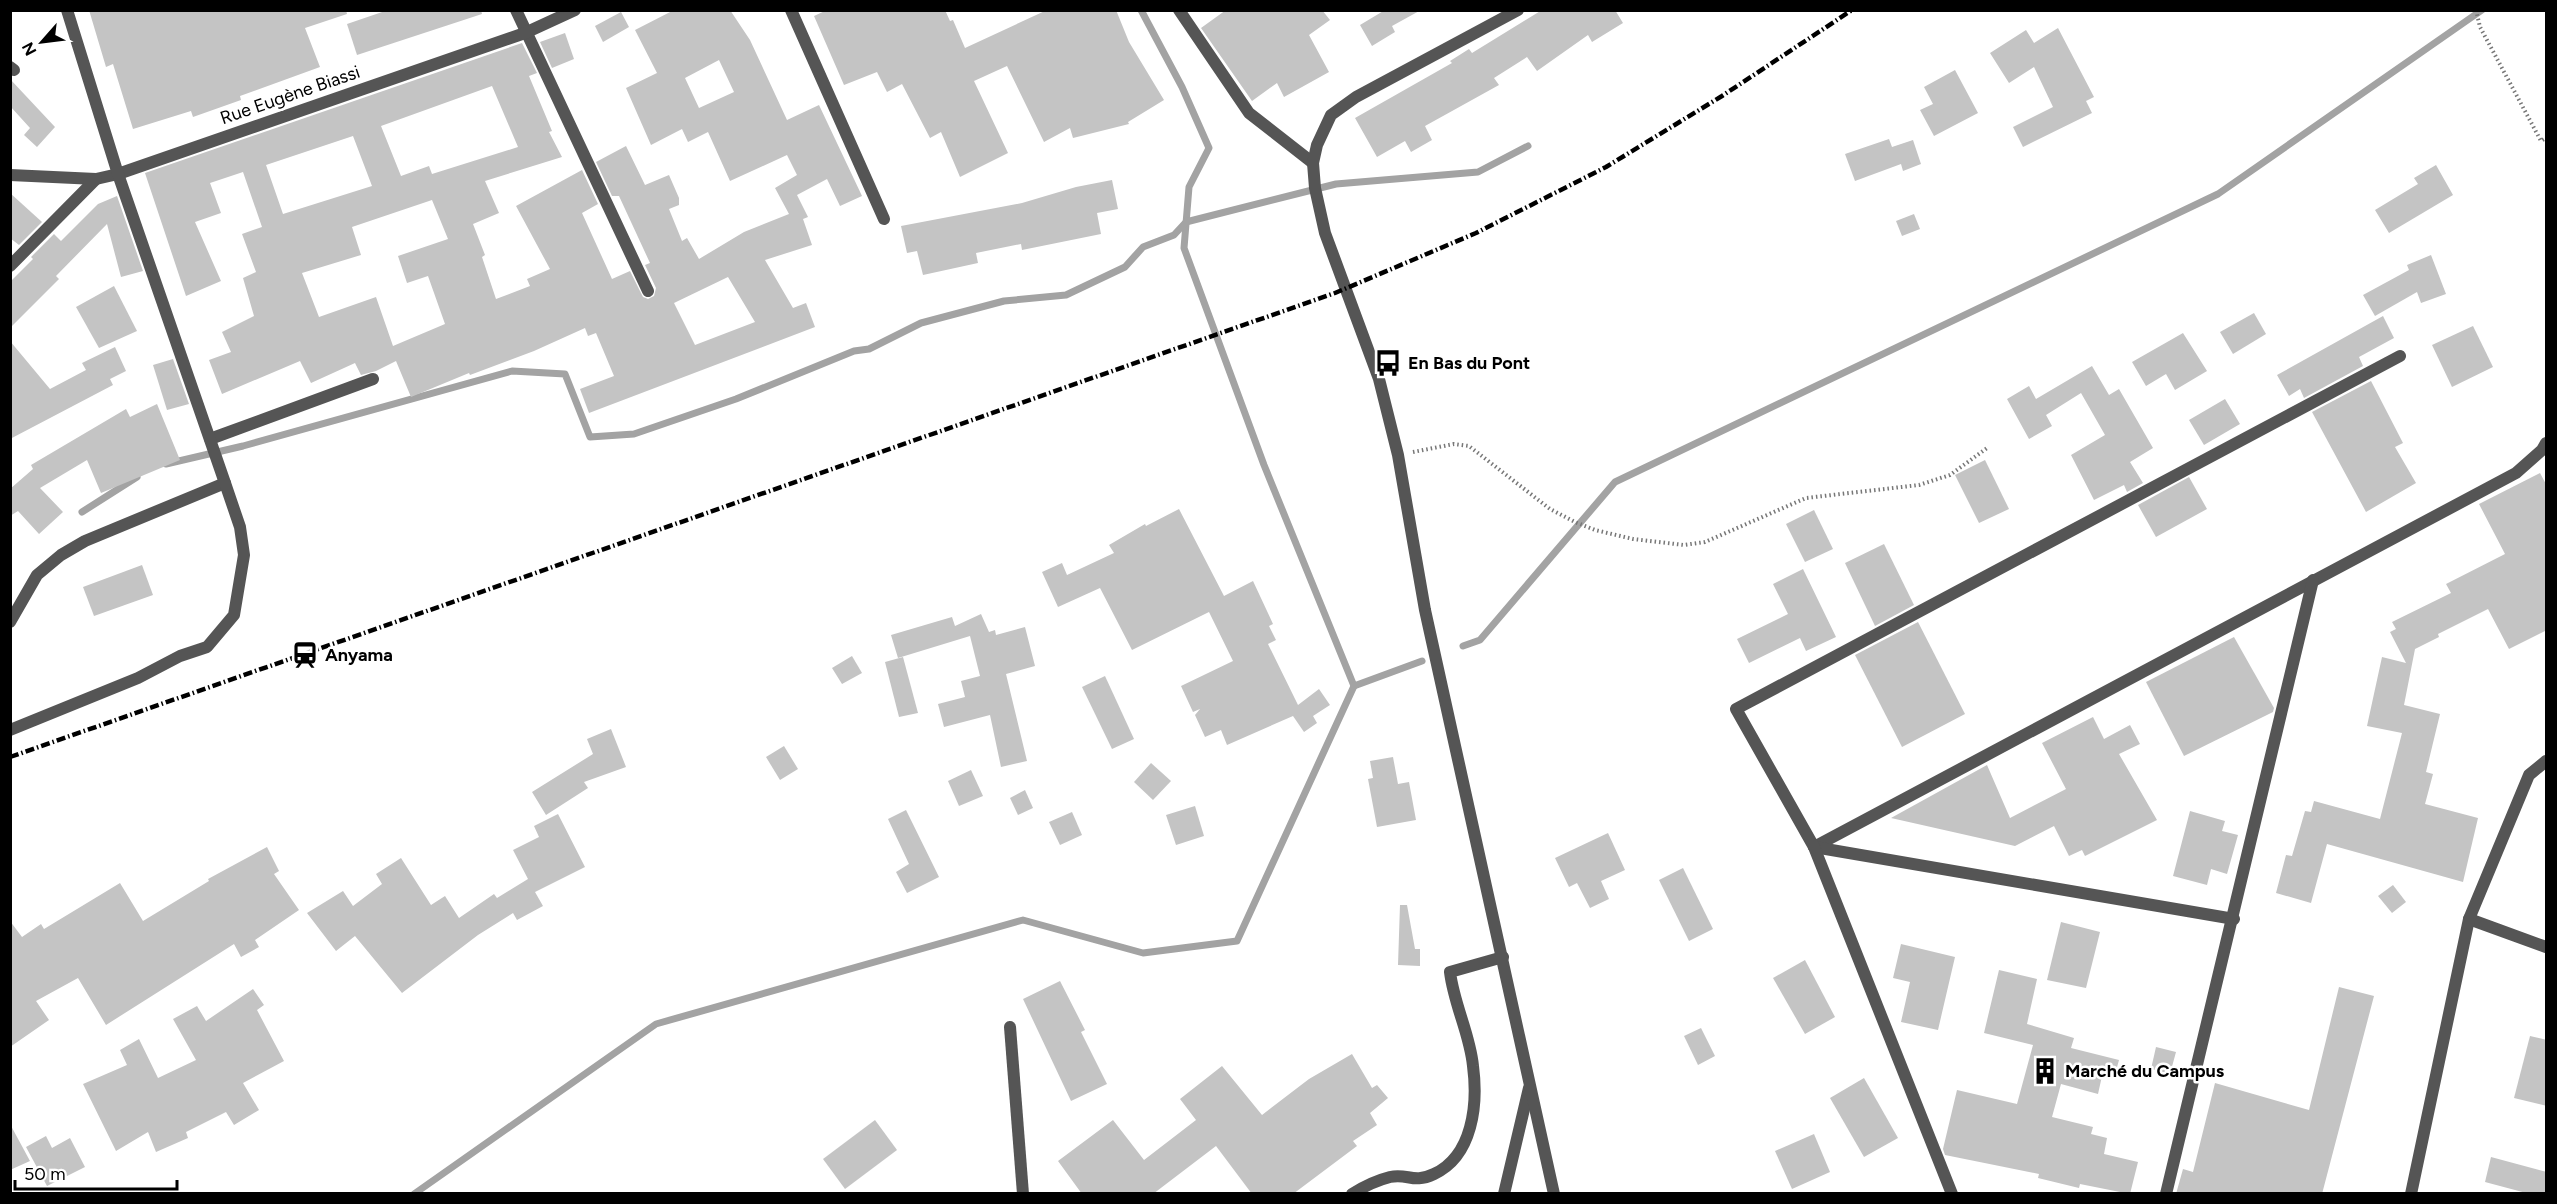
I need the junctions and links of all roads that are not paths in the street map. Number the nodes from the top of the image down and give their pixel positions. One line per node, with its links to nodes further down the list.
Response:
1 (67, 10): 9 (street)
2 (516, 10): 7 (street)
3 (575, 10): 7 (street, Rue Eugène Biassi)
4 (791, 10): 12 (street)
5 (1179, 10): 8 (street)
6 (1518, 10): 8 (street)
7 (525, 33): 9 (street, Rue Eugène Biassi); 14 (street)
8 (1313, 163): 28 (street)
9 (118, 174): 11 (street, Rue Eugène Biassi); 17 (street)
10 (10, 175): 11 (street, Rue Eugène Biassi)
11 (96, 179): 13 (street)
12 (884, 219)
13 (10, 266)
14 (648, 291)
15 (2400, 356): 24 (street)
16 (373, 379): 17 (street)
17 (210, 439): 19 (street)
18 (2547, 443): 20 (street)
19 (225, 483): 21 (street); 22 (street)
20 (2313, 580): 24 (street); 25 (street)
21 (10, 622)
22 (10, 730)
23 (2547, 761): 26 (street)
24 (1814, 847): 25 (street); 35 (street)
25 (2234, 919): 36 (street)
26 (2469, 919): 27 (street); 37 (street)
27 (2547, 947)
28 (1503, 957): 30 (street); 32 (street)
29 (1010, 1027): 31 (street)
30 (1529, 1089): 33 (street); 34 (street)
31 (1023, 1194)
32 (1352, 1194)
33 (1504, 1194)
34 (1554, 1194)
35 (1952, 1194)
36 (2166, 1194)
37 (2411, 1194)

